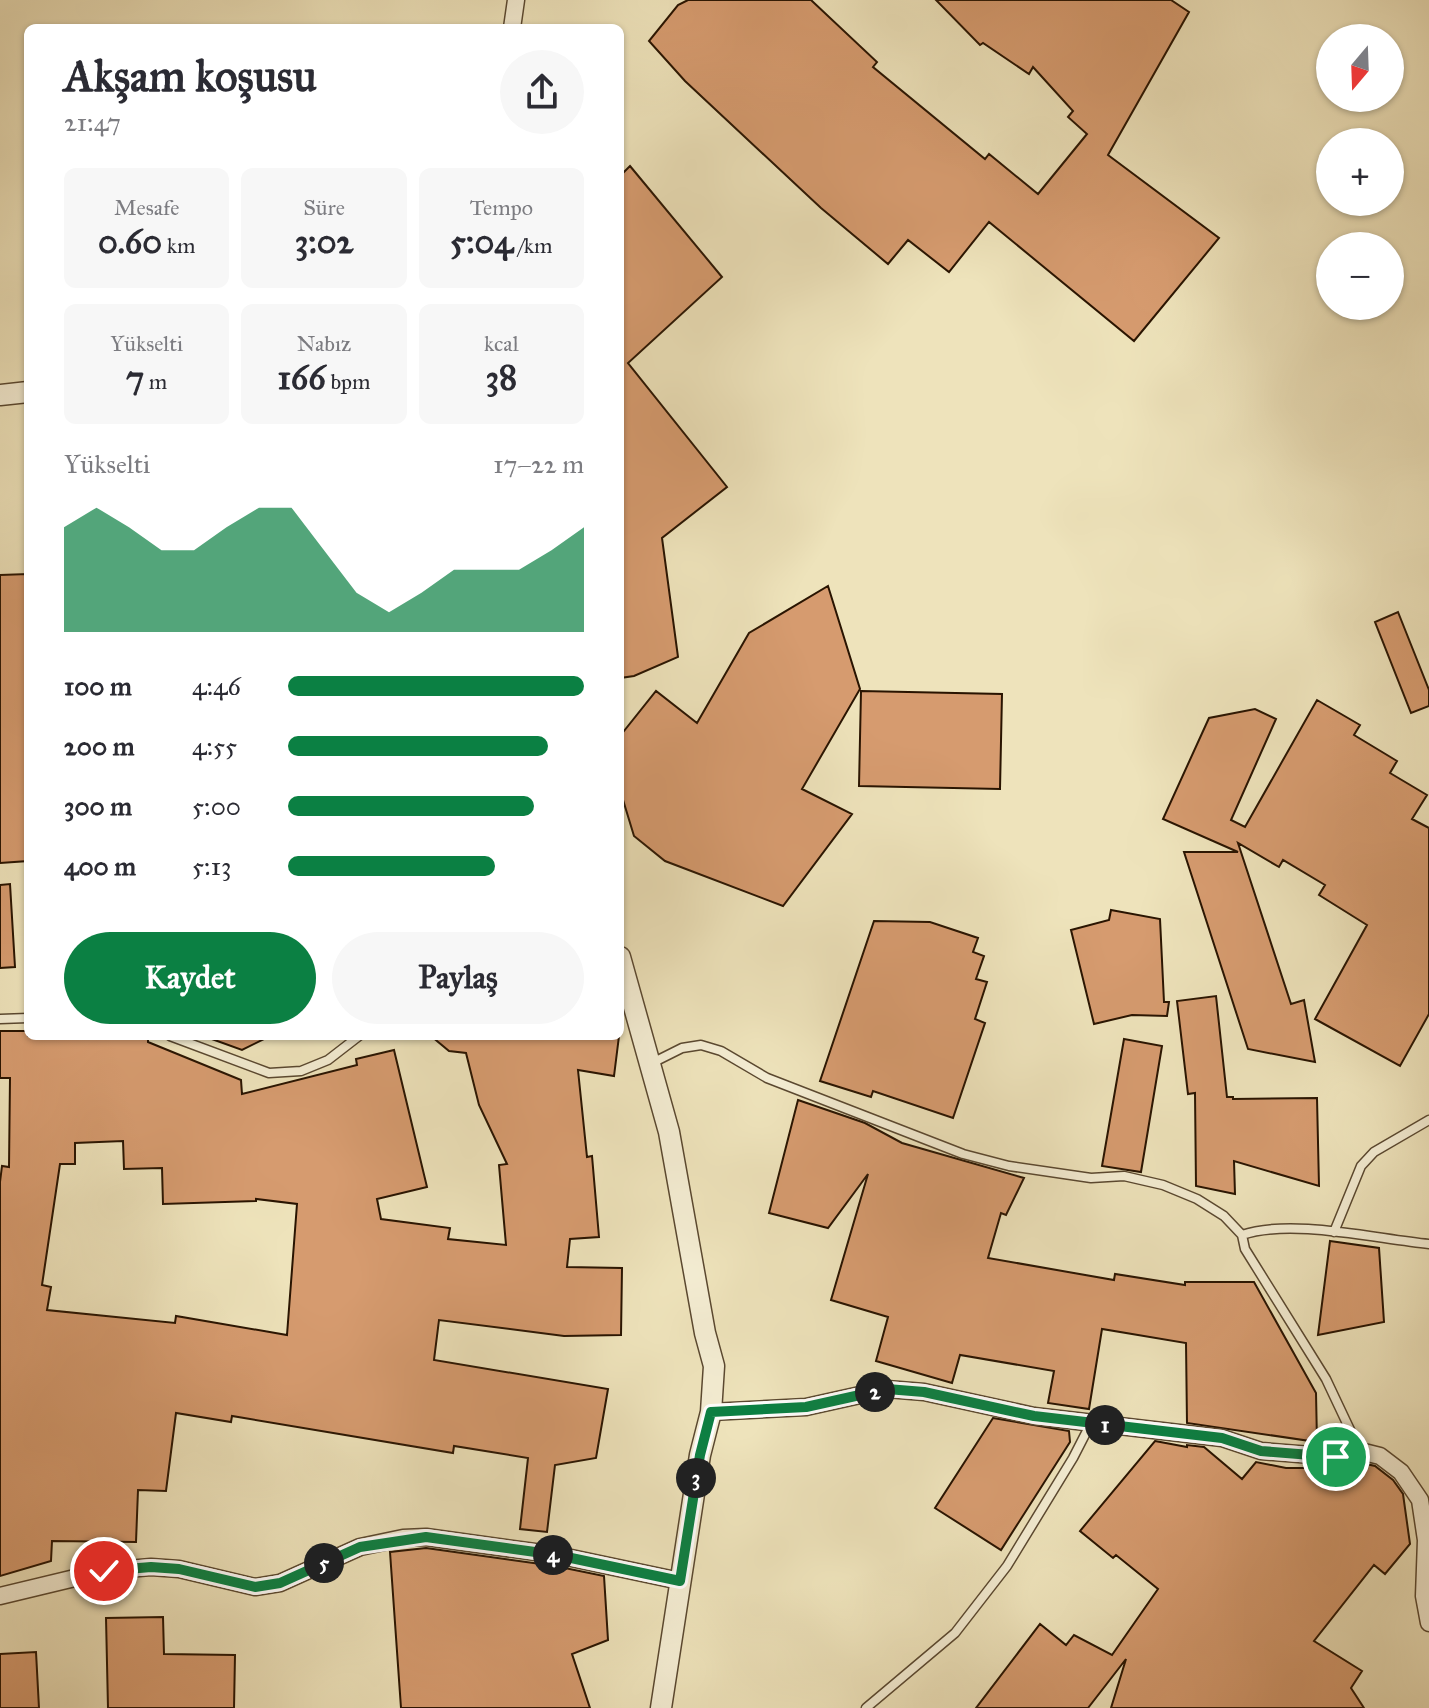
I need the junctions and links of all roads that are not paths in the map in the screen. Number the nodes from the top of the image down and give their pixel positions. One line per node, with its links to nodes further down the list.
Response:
1 (516, 0): 2 (street)
2 (513, 24)
3 (24, 392): 4 (street)
4 (0, 395)
5 (625, 992): 10 (street)
6 (24, 1018): 7 (lane)
7 (0, 1019)
8 (181, 1040): 9 (lane)
9 (354, 1040)
10 (649, 1064): 13 (lane); 15 (street)
11 (1429, 1120): 12 (lane)
12 (1334, 1232): 13 (lane); 14 (lane)
13 (1242, 1235): 17 (lane)
14 (1429, 1244)
15 (711, 1412): 16 (street); 18 (street)
16 (1091, 1423): 17 (street); 22 (lane)
17 (1360, 1451): 20 (street)
18 (680, 1581): 19 (street); 21 (street)
19 (0, 1596)
20 (1429, 1623)
21 (661, 1708)
22 (866, 1708)

